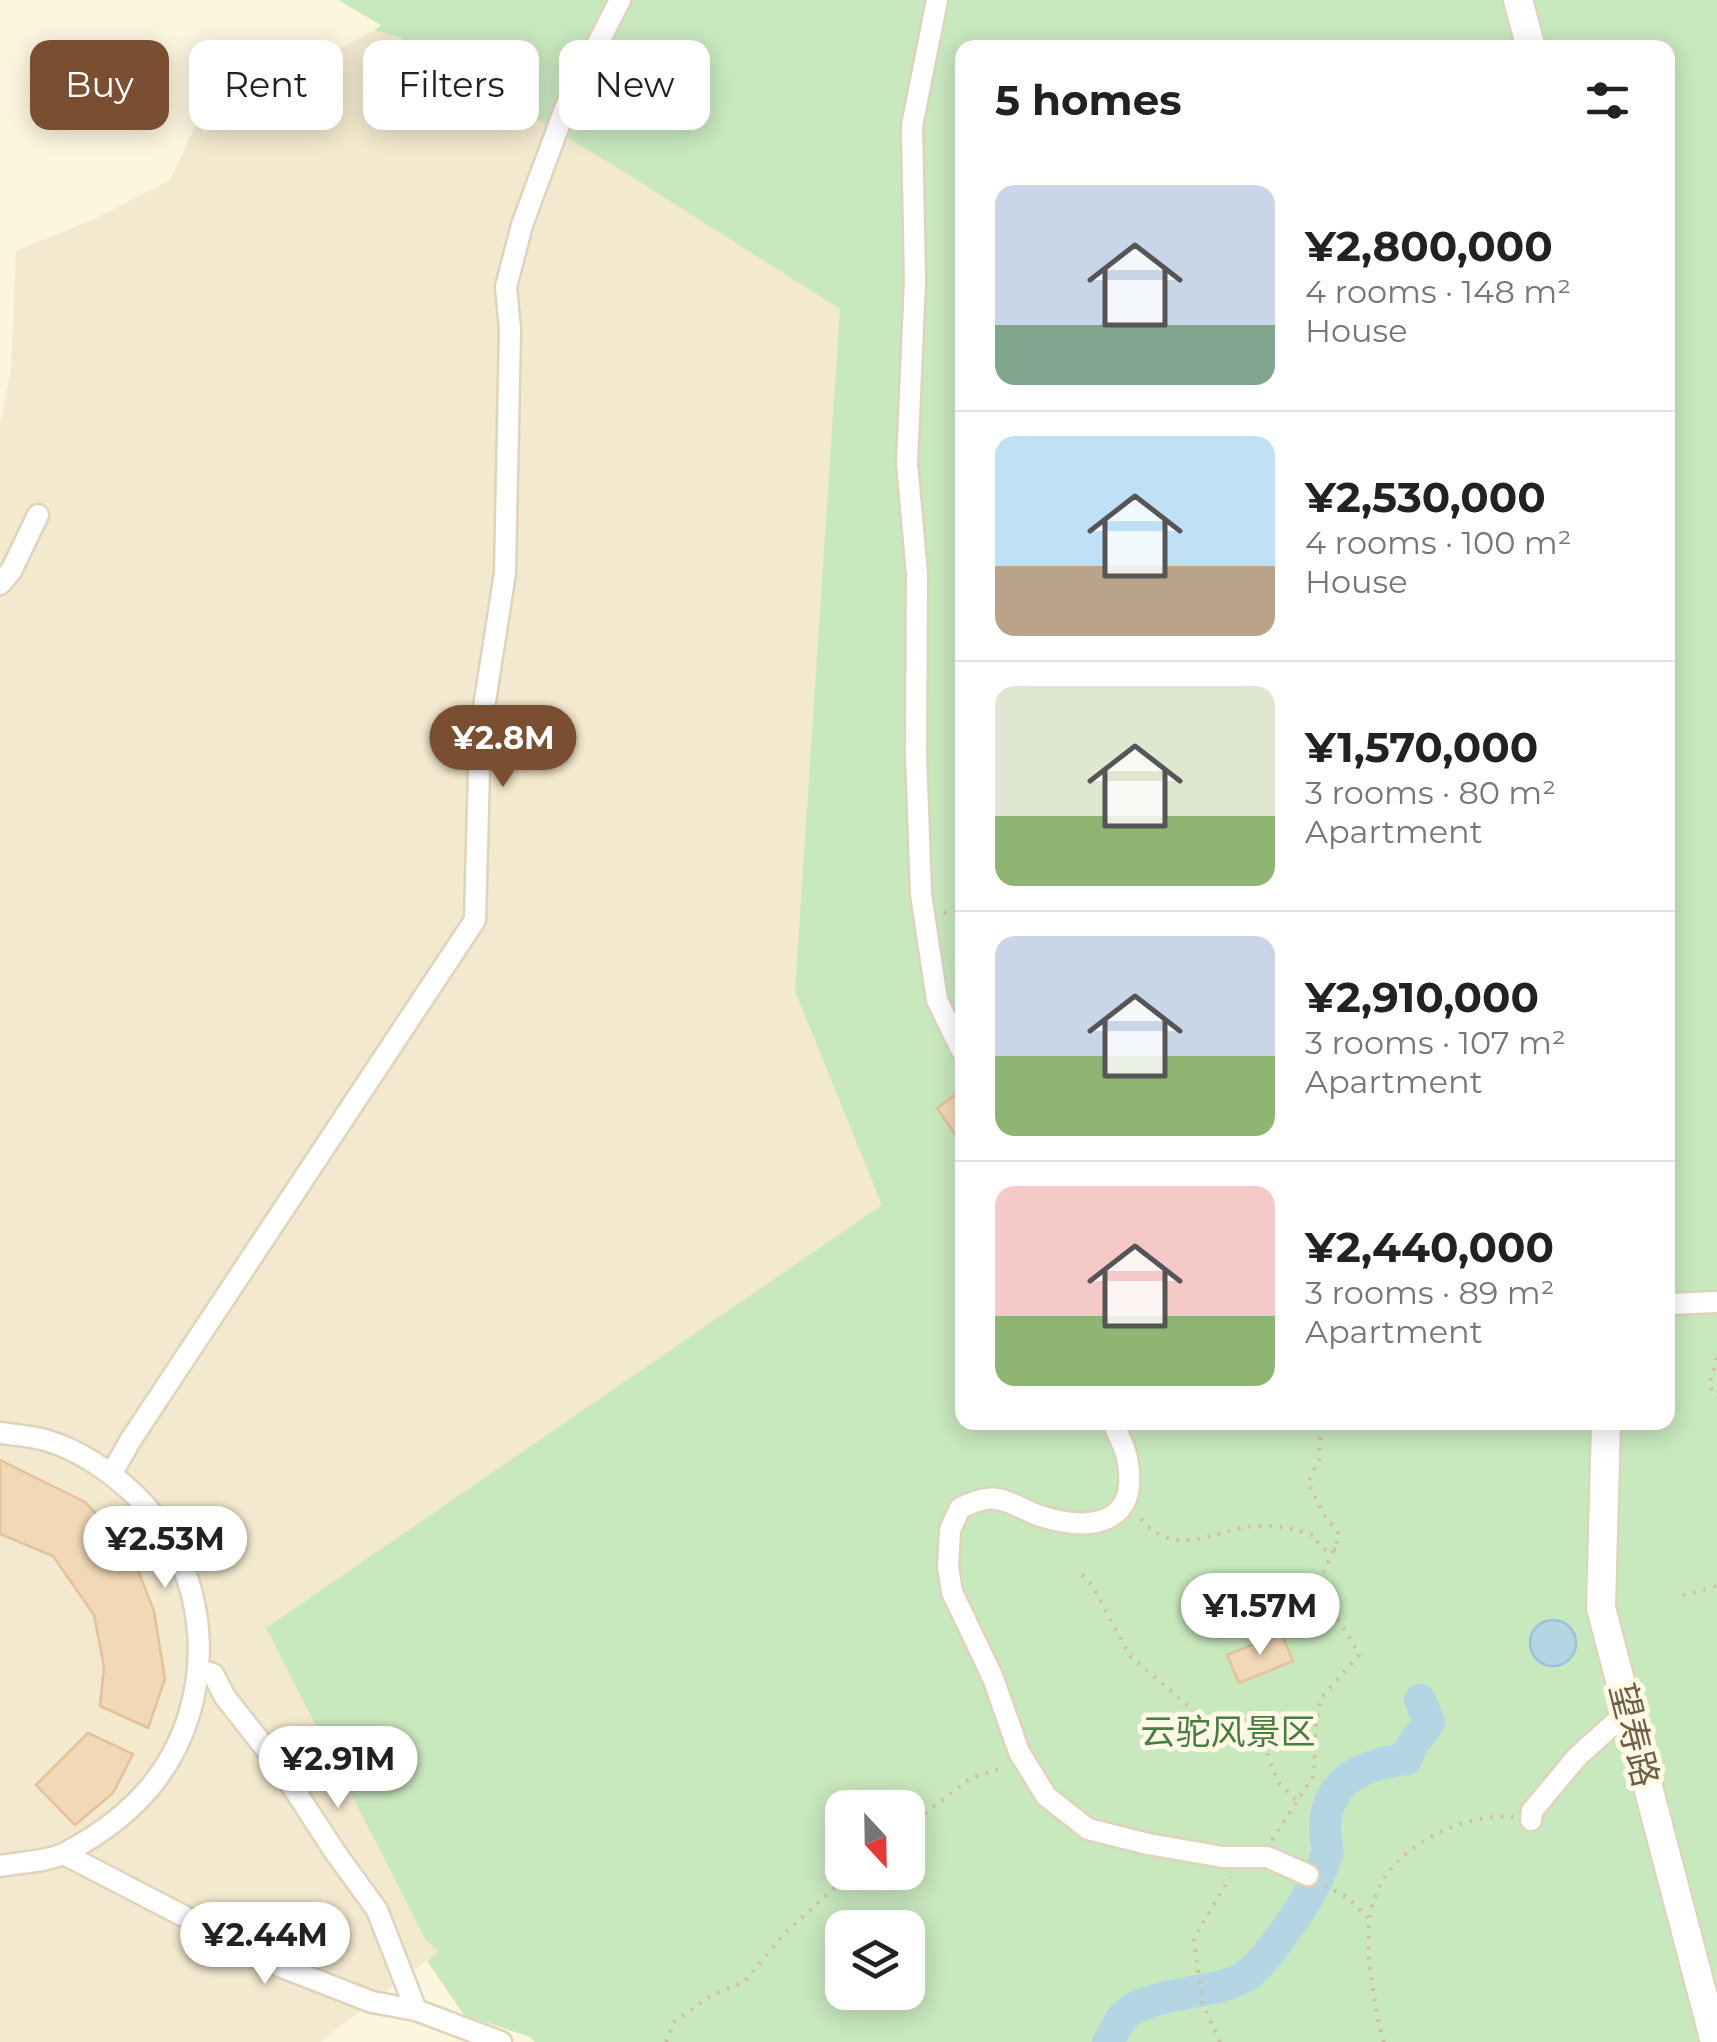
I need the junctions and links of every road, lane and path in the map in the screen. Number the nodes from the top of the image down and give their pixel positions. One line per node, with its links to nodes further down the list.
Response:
1 (620, 0): 16 (street)
2 (937, 0): 7 (street)
3 (1518, 0): 4 (street)
4 (1529, 40)
5 (38, 515): 6 (street)
6 (0, 584)
7 (955, 1036)
8 (1717, 1302): 9 (street)
9 (1675, 1304)
10 (1717, 1358): 11 (path)
11 (1717, 1397)
12 (1116, 1430): 24 (street)
13 (1321, 1430): 18 (path)
14 (1606, 1430): 23 (street, 望寿路)
15 (0, 1434): 16 (street)
16 (112, 1473): 22 (street)
17 (1141, 1518): 18 (path)
18 (1336, 1550): 25 (path)
19 (1082, 1576): 25 (path)
20 (1717, 1586): 21 (path)
21 (1683, 1595)
22 (199, 1670): 28 (street); 36 (street)
23 (1628, 1711): 27 (street); 41 (street, 望寿路)
24 (1028, 1770): 26 (path); 30 (street)
25 (1296, 1800): 29 (path)
26 (925, 1813)
27 (1531, 1820): 35 (path)
28 (64, 1854): 31 (street); 36 (street)
29 (1266, 1856): 30 (street); 32 (street)
30 (1231, 1857): 39 (path)
31 (0, 1866)
32 (1308, 1875)
33 (1327, 1886): 35 (path)
34 (832, 1890): 38 (path)
35 (1368, 1918): 40 (path)
36 (416, 2010): 37 (street)
37 (500, 2042)
38 (666, 2042)
39 (1220, 2042)
40 (1384, 2042)
41 (1715, 2042)

